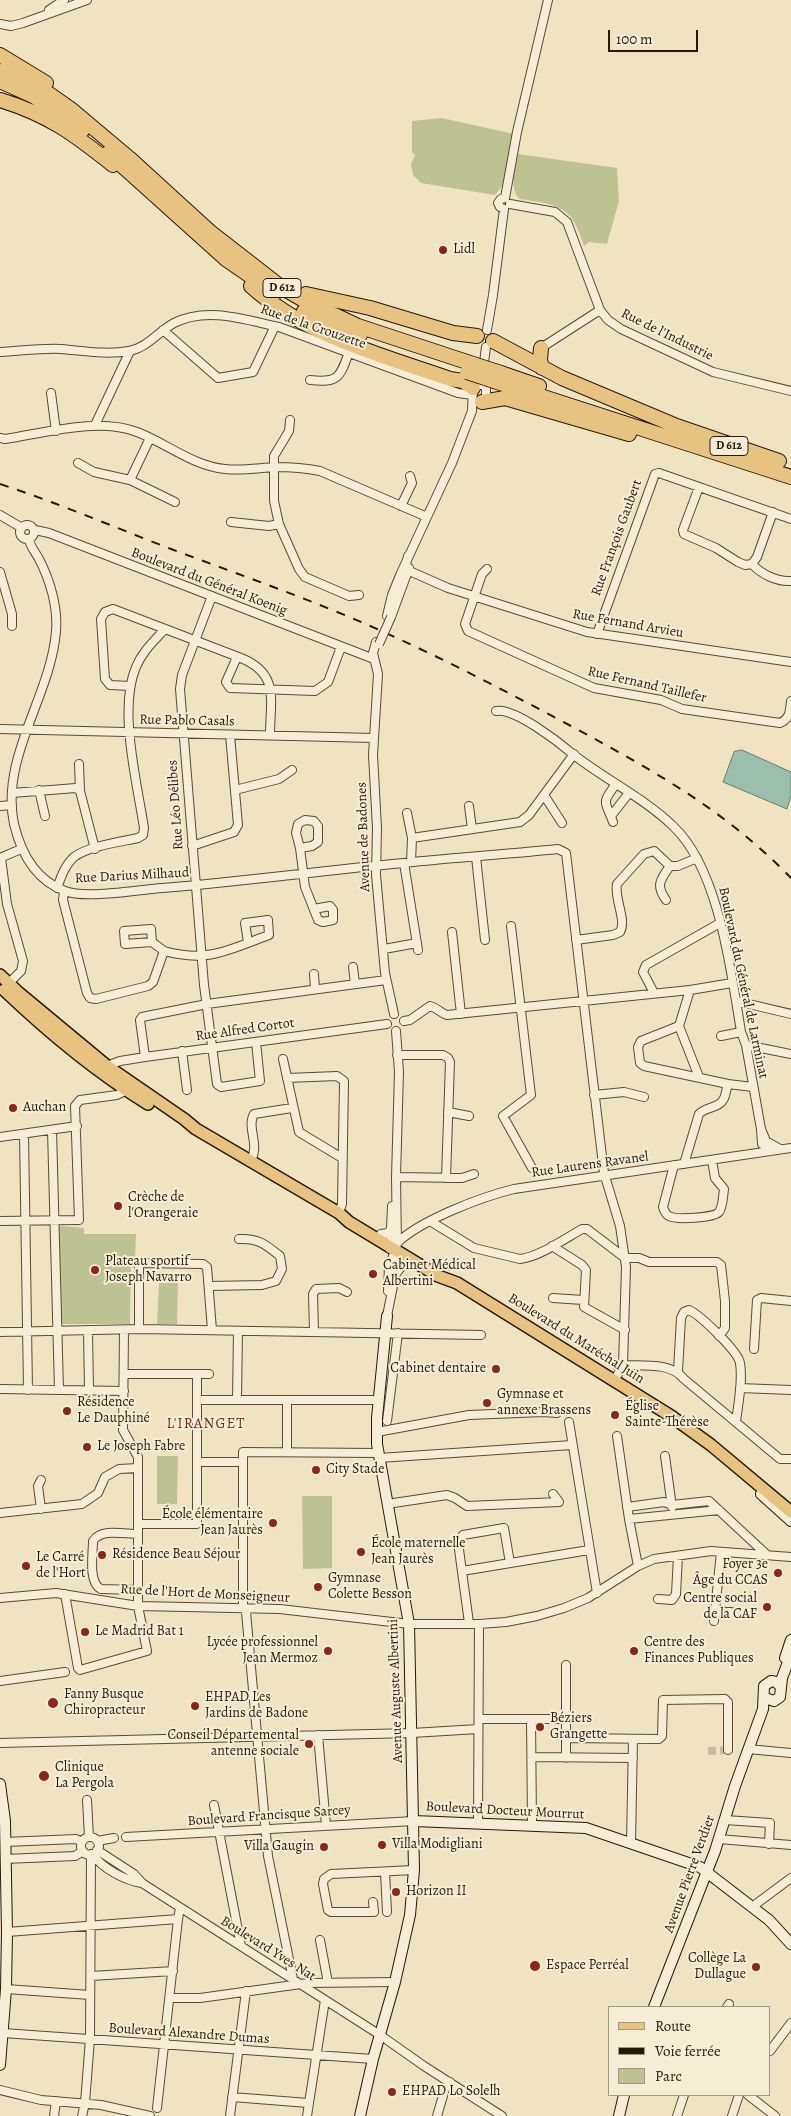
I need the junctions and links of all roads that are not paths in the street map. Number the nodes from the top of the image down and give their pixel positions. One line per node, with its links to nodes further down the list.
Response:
1 (64, 0): 4 (street)
2 (87, 0): 4 (street)
3 (548, 0): 11 (street)
4 (43, 14): 5 (street)
5 (0, 24)
6 (0, 55): 10 (highway, D 612)
7 (0, 70): 10 (highway, D 612)
8 (0, 81): 10 (highway, D 612)
9 (0, 100): 10 (highway, D 612)
10 (146, 180): 12 (highway, D 612); 13 (highway, D 612)
11 (506, 204): 14 (street, Rue de l'Industrie); 17 (street)
12 (178, 216): 22 (highway, D 612); 28 (highway, D 612)
13 (258, 270): 17 (highway); 22 (highway, D 612)
14 (600, 310): 18 (street); 26 (street, Rue de l'Industrie)
15 (275, 326): 16 (street, Rue de la Crouzette); 16 (street); 21 (street, Rue de la Crouzette)
16 (163, 330): 19 (street, Rue de la Crouzette)
17 (486, 338): 23 (highway); 28 (street)
18 (541, 348): 23 (highway)
19 (130, 351): 20 (street, Rue de la Crouzette); 30 (street)
20 (0, 352)
21 (349, 352): 25 (street); 28 (street, Rue de la Crouzette)
22 (466, 366): 24 (highway, D 612, bridge)
23 (542, 368): 36 (highway)
24 (499, 378): 34 (highway, D 612); 36 (highway, D 612)
25 (310, 380)
26 (791, 391)
27 (52, 393): 31 (street)
28 (476, 398): 34 (highway, D 612); 46 (street)
29 (290, 420): 37 (street)
30 (95, 425): 31 (street); 33 (street)
31 (56, 431): 32 (street)
32 (0, 438)
33 (150, 438): 37 (street); 40 (street)
34 (737, 460): 36 (highway, D 612)
35 (78, 463): 40 (street)
36 (782, 466): 39 (highway, D 612)
37 (274, 467): 43 (street); 49 (street)
38 (410, 476): 43 (street)
39 (791, 479)
40 (130, 480): 42 (street)
41 (699, 487): 44 (street, Rue François Gaubert); 54 (street); 65 (street, Rue François Gaubert)
42 (175, 502)
43 (401, 506): 46 (street)
44 (773, 512): 47 (street, Rue François Gaubert); 54 (street)
45 (0, 515): 50 (street)
46 (427, 517): 53 (street); 56 (street)
47 (791, 519)
48 (231, 522): 49 (street)
49 (279, 524): 59 (street)
50 (22, 528): 51 (street); 52 (street)
51 (35, 530): 52 (street); 60 (street, Boulevard du Général Koenig)
52 (29, 539): 76 (street, Rue Darius Milhaud)
53 (408, 556): 56 (street); 62 (street)
54 (752, 564): 58 (street)
55 (487, 569): 61 (street, Rue Fernand Taillefer)
56 (408, 571): 61 (street, Rue Fernand Arvieu); 62 (street)
57 (0, 572): 63 (street)
58 (791, 581)
59 (359, 595)
60 (212, 596): 66 (street, Rue Léo Délibes); 67 (street, Boulevard du Général Koenig)
61 (474, 597): 65 (street, Rue Fernand Arvieu); 73 (street, Rue Fernand Taillefer)
62 (389, 617): 69 (street, Avenue de Badones, bridge)
63 (12, 626)
64 (164, 630): 66 (street); 71 (street); 71 (street)
65 (597, 634): 70 (street, Rue Fernand Arvieu)
66 (195, 641): 68 (street); 78 (street, Rue Léo Délibes)
67 (341, 647): 69 (street, Boulevard du Général Koenig); 72 (street)
68 (237, 657): 72 (street); 72 (street)
69 (374, 659): 81 (street, Avenue de Badones)
70 (791, 662)
71 (130, 686): 77 (street)
72 (270, 690): 80 (street)
73 (791, 702)
74 (496, 711): 82 (street, Boulevard du Général de Larminat)
75 (0, 729): 76 (street, Rue Pablo Casals)
76 (27, 730): 77 (street, Rue Pablo Casals); 89 (street, Rue Darius Milhaud)
77 (130, 733): 78 (street, Rue Pablo Casals); 103 (street)
78 (184, 734): 79 (street, Rue Pablo Casals); 100 (street, Rue Léo Délibes)
79 (230, 735): 80 (street, Rue Pablo Casals); 87 (street)
80 (270, 735): 81 (street, Rue Pablo Casals)
81 (374, 738): 108 (street, Avenue de Badones)
82 (574, 754): 85 (street, Boulevard du Général de Larminat); 91 (street)
83 (79, 764): 88 (street)
84 (292, 770): 87 (street)
85 (616, 784): 90 (street, Boulevard du Général de Larminat); 90 (street)
86 (39, 790): 88 (street); 89 (street); 96 (street)
87 (235, 790): 100 (street)
88 (80, 791): 103 (street)
89 (12, 792): 92 (street, Rue Darius Milhaud)
90 (629, 793): 106 (street, Boulevard du Général de Larminat)
91 (544, 795): 97 (street); 98 (street)
92 (12, 805): 93 (street); 102 (street, Rue Darius Milhaud)
93 (0, 806)
94 (470, 806): 98 (street)
95 (407, 813): 99 (street)
96 (44, 816)
97 (562, 823)
98 (472, 829): 99 (street)
99 (412, 838): 107 (street)
100 (192, 846): 111 (street, Rue Léo Délibes)
101 (300, 848): 110 (street)
102 (21, 849): 105 (street); 112 (street, Rue Darius Milhaud)
103 (94, 849): 112 (street)
104 (476, 857): 107 (street, Rue Darius Milhaud); 119 (street); 120 (street, Rue Darius Milhaud)
105 (1, 858): 114 (street)
106 (697, 858): 109 (street); 116 (street, Boulevard du Général de Larminat)
107 (407, 863): 108 (street, Rue Darius Milhaud); 123 (street)
108 (376, 866): 110 (street, Rue Darius Milhaud); 123 (street, Avenue de Badones)
109 (670, 866): 113 (street); 120 (street)
110 (303, 874): 111 (street, Rue Darius Milhaud); 115 (street)
111 (196, 885): 112 (street, Rue Darius Milhaud); 125 (street, Rue Léo Délibes)
112 (60, 889): 124 (street)
113 (666, 900)
114 (4, 904): 131 (street)
115 (314, 909)
116 (720, 924): 130 (street, Boulevard du Général de Larminat); 135 (street)
117 (511, 926): 139 (street)
118 (452, 932): 142 (street)
119 (484, 940)
120 (576, 940): 136 (street)
121 (152, 942): 124 (street)
122 (248, 942): 125 (street)
123 (384, 950): 129 (street, Avenue de Badones)
124 (164, 951): 125 (street)
125 (202, 956): 138 (street, Rue Léo Délibes)
126 (354, 967): 132 (street)
127 (0, 974): 131 (main road)
128 (314, 974): 133 (street)
129 (386, 980): 132 (street); 141 (street, Avenue de Badones)
130 (732, 983): 134 (street); 137 (street, Boulevard du Général de Larminat)
131 (4, 984): 140 (main road); 145 (main road)
132 (355, 984): 133 (street)
133 (316, 989): 138 (street)
134 (690, 990): 135 (street); 147 (street)
135 (654, 993): 136 (street)
136 (583, 1001): 139 (street); 167 (street)
137 (736, 1001): 143 (street); 149 (street, Boulevard du Général de Larminat)
138 (207, 1004): 154 (street, Rue Léo Délibes); 158 (street)
139 (521, 1008): 142 (street); 186 (street)
140 (29, 1014): 145 (main road); 153 (main road)
141 (394, 1014): 144 (street); 146 (street)
142 (461, 1014): 144 (street)
143 (791, 1014)
144 (404, 1021): 148 (street)
145 (54, 1023): 160 (main road)
146 (387, 1024): 148 (street); 151 (street, Rue Alfred Cortot)
147 (679, 1026): 161 (street); 161 (street)
148 (396, 1031): 157 (street)
149 (741, 1032): 150 (street); 152 (street, Boulevard du Général de Larminat)
150 (721, 1036)
151 (256, 1042): 154 (street, Rue Alfred Cortot); 154 (street, Rue Léo Délibes)
152 (746, 1045): 156 (street); 164 (street, Boulevard du Général de Larminat)
153 (70, 1047): 160 (main road); 165 (main road)
154 (213, 1048): 155 (street, Rue Alfred Cortot)
155 (182, 1051): 158 (street, Rue Alfred Cortot); 166 (street)
156 (791, 1054)
157 (397, 1055): 170 (street); 189 (street)
158 (145, 1057): 160 (street, Rue Alfred Cortot)
159 (283, 1059): 162 (street)
160 (108, 1066): 173 (main road)
161 (699, 1077): 163 (street)
162 (288, 1078): 169 (street); 181 (street)
163 (728, 1084): 164 (street); 184 (street)
164 (753, 1088): 174 (street, Boulevard du Général de Larminat)
165 (127, 1090): 172 (street); 173 (main road)
166 (187, 1090)
167 (594, 1095): 168 (street); 188 (street)
168 (644, 1097)
169 (292, 1108): 181 (street); 183 (street)
170 (448, 1112): 171 (street); 190 (street)
171 (470, 1116)
172 (77, 1126): 175 (street); 193 (street)
173 (196, 1129): 183 (main road)
174 (761, 1129): 179 (street, Boulevard du Général de Larminat); 180 (street, Boulevard du Général de Larminat)
175 (52, 1130): 176 (street); 193 (street)
176 (24, 1134): 177 (street); 192 (street)
177 (0, 1137)
178 (791, 1148): 179 (street, Rue Laurens Ravanel)
179 (782, 1150): 180 (street, Rue Laurens Ravanel)
180 (770, 1151): 182 (street, Rue Laurens Ravanel)
181 (342, 1158): 191 (street)
182 (712, 1160): 184 (street, Rue Laurens Ravanel); 185 (street)
183 (250, 1162): 191 (main road)
184 (684, 1164): 185 (street, Rue Laurens Ravanel)
185 (674, 1165): 188 (street, Rue Laurens Ravanel)
186 (532, 1168)
187 (474, 1174): 190 (street)
188 (605, 1175): 195 (street, Rue Laurens Ravanel); 199 (street)
189 (396, 1177): 190 (street); 197 (street)
190 (446, 1178)
191 (341, 1215): 197 (main road)
192 (24, 1220): 193 (street); 194 (street); 217 (street)
193 (55, 1220): 212 (street)
194 (0, 1221)
195 (430, 1221): 197 (street, Rue Laurens Ravanel); 198 (street)
196 (239, 1239): 203 (street)
197 (393, 1240): 200 (street); 200 (street); 201 (main road); 202 (main road); 204 (street); 206 (street)
198 (552, 1246): 199 (street); 208 (street)
199 (625, 1258): 216 (street); 224 (street)
200 (389, 1266): 210 (street)
201 (429, 1270): 202 (main road); 204 (street)
202 (457, 1284): 231 (main road, Boulevard du Maréchal Juin)
203 (209, 1286): 211 (street); 215 (street)
204 (393, 1286): 206 (street)
205 (347, 1292): 220 (street)
206 (390, 1298): 210 (street)
207 (553, 1298): 208 (street)
208 (583, 1300): 216 (street)
209 (791, 1302): 225 (street)
210 (387, 1316): 221 (street, Avenue Auguste Albertini)
211 (139, 1329): 214 (street); 215 (street)
212 (57, 1330): 213 (street); 217 (street); 235 (street)
213 (88, 1330): 214 (street); 236 (street)
214 (124, 1330): 228 (street)
215 (212, 1330): 218 (street)
216 (625, 1330): 226 (street)
217 (27, 1331): 219 (street); 234 (street)
218 (238, 1331): 220 (street); 240 (street)
219 (0, 1332)
220 (314, 1332): 221 (street)
221 (386, 1333): 222 (street); 241 (street, Avenue Auguste Albertini)
222 (398, 1333): 223 (street); 244 (street)
223 (481, 1335)
224 (719, 1336): 227 (street); 232 (street)
225 (754, 1349)
226 (623, 1365): 227 (street); 231 (street)
227 (678, 1371): 247 (street)
228 (124, 1374): 229 (street); 238 (street)
229 (197, 1374): 230 (street); 239 (street)
230 (209, 1374)
231 (614, 1381): 245 (main road, Boulevard du Maréchal Juin)
232 (740, 1388): 237 (street); 247 (street)
233 (0, 1389): 234 (street)
234 (28, 1390): 235 (street)
235 (59, 1390): 236 (street)
236 (89, 1390): 238 (street)
237 (791, 1390)
238 (124, 1391): 257 (street)
239 (197, 1400): 240 (street); 255 (street)
240 (237, 1400): 242 (street)
241 (379, 1400): 242 (street); 248 (street, Avenue Auguste Albertini)
242 (287, 1401): 251 (street)
243 (556, 1413): 248 (street)
244 (387, 1421)
245 (678, 1421): 262 (street, Boulevard du Maréchal Juin); 266 (main road, Boulevard du Maréchal Juin); 270 (street, Boulevard du Maréchal Juin)
246 (569, 1422): 250 (street)
247 (736, 1422): 254 (street)
248 (377, 1432): 252 (street, Avenue Auguste Albertini)
249 (617, 1436): 263 (street)
250 (572, 1445): 252 (street); 273 (street)
251 (287, 1452): 252 (street); 256 (street)
252 (379, 1456): 260 (street, Avenue Auguste Albertini)
253 (665, 1456): 261 (street)
254 (791, 1460)
255 (197, 1462): 256 (street); 271 (street)
256 (243, 1462): 287 (street)
257 (138, 1468): 264 (street); 271 (street)
258 (41, 1480): 264 (street)
259 (553, 1494): 260 (street)
260 (387, 1504): 292 (street, Avenue Auguste Albertini)
261 (672, 1505): 263 (street); 265 (street); 268 (street)
262 (791, 1506)
263 (627, 1507): 269 (street)
264 (40, 1509): 267 (street)
265 (719, 1510): 268 (street); 275 (street)
266 (791, 1512)
267 (0, 1513)
268 (673, 1514): 269 (street)
269 (629, 1519): 279 (street)
270 (791, 1521)
271 (138, 1524): 272 (street)
272 (138, 1534): 281 (street); 281 (street)
273 (589, 1550): 278 (street); 282 (street)
274 (722, 1552): 275 (street, Rue de l'Hort de Monseigneur); 276 (street, Rue de l'Hort de Monseigneur); 288 (street)
275 (766, 1554): 277 (street, Rue de l'Hort de Monseigneur)
276 (678, 1556): 279 (street, Rue de l'Hort de Monseigneur); 285 (street)
277 (791, 1557)
278 (510, 1563): 280 (street); 280 (street)
279 (638, 1566): 282 (street, Rue de l'Hort de Monseigneur)
280 (462, 1571): 291 (street)
281 (138, 1590): 286 (street)
282 (597, 1593): 293 (street, Rue de l'Hort de Monseigneur)
283 (65, 1594): 284 (street, Rue de l'Hort de Monseigneur); 286 (street, Rue de l'Hort de Monseigneur); 286 (street)
284 (0, 1598)
285 (658, 1599)
286 (138, 1606): 287 (street, Rue de l'Hort de Monseigneur)
287 (244, 1609): 292 (street, Rue de l'Hort de Monseigneur); 307 (street)
288 (715, 1612): 289 (street); 290 (street)
289 (732, 1612)
290 (714, 1622)
291 (469, 1623): 292 (street, Rue de l'Hort de Monseigneur); 293 (street, Rue de l'Hort de Monseigneur)
292 (409, 1624): 305 (street, Avenue Auguste Albertini)
293 (479, 1624): 301 (street)
294 (791, 1640): 299 (street)
295 (791, 1654): 299 (street)
296 (566, 1665): 303 (street)
297 (64, 1672): 298 (street)
298 (0, 1681)
299 (777, 1684): 300 (street); 300 (street)
300 (769, 1699): 311 (street, Avenue Pierre Verdier)
301 (479, 1719): 302 (street); 304 (street)
302 (531, 1719): 303 (street); 314 (street)
303 (566, 1719): 308 (street)
304 (478, 1728): 305 (street); 323 (street)
305 (412, 1733): 306 (street); 320 (street, Avenue Auguste Albertini)
306 (318, 1735): 307 (street); 325 (street)
307 (257, 1738): 310 (street); 326 (street)
308 (566, 1738): 309 (street); 315 (street)
309 (633, 1739): 312 (street); 316 (street)
310 (0, 1743)
311 (748, 1749): 313 (street); 321 (street, Avenue Pierre Verdier)
312 (728, 1750)
313 (791, 1754)
314 (532, 1757): 315 (street); 324 (street)
315 (566, 1758): 316 (street)
316 (633, 1758): 335 (street)
317 (0, 1784): 322 (street)
318 (87, 1800): 328 (street)
319 (214, 1804): 327 (street)
320 (414, 1820): 323 (street, Boulevard Docteur Mourrut); 325 (street, Boulevard Francisque Sarcey); 341 (street, Avenue Auguste Albertini)
321 (724, 1820): 331 (street, Avenue Pierre Verdier); 336 (street)
322 (2, 1822): 333 (street)
323 (478, 1822): 324 (street, Boulevard Docteur Mourrut)
324 (532, 1824): 335 (street, Boulevard Docteur Mourrut)
325 (326, 1825): 326 (street, Boulevard Francisque Sarcey)
326 (267, 1829): 327 (street, Boulevard Francisque Sarcey); 358 (street)
327 (220, 1833): 329 (street, Boulevard Francisque Sarcey); 355 (street)
328 (89, 1837): 332 (street); 334 (street)
329 (126, 1837)
330 (114, 1838): 332 (street)
331 (718, 1839): 336 (street); 343 (street, Avenue Pierre Verdier)
332 (97, 1840): 339 (street)
333 (5, 1842): 334 (street); 340 (street)
334 (82, 1842): 338 (street)
335 (631, 1843): 343 (street, Boulevard Docteur Mourrut)
336 (769, 1844): 337 (street)
337 (791, 1845)
338 (83, 1851): 339 (street, Boulevard Yves Nat); 340 (street)
339 (94, 1853): 347 (street, Boulevard Yves Nat); 351 (street)
340 (3, 1866): 348 (street)
341 (414, 1870): 342 (street); 359 (street, Avenue Auguste Albertini)
342 (385, 1872): 345 (street); 349 (street)
343 (708, 1872): 346 (street, Boulevard Docteur Mourrut); 367 (street, Avenue Pierre Verdier)
344 (790, 1880): 346 (street)
345 (373, 1902)
346 (752, 1907): 353 (street, Boulevard Docteur Mourrut)
347 (180, 1908): 350 (street); 355 (street, Boulevard Yves Nat)
348 (3, 1912): 352 (street)
349 (386, 1912)
350 (178, 1919): 351 (street); 356 (street)
351 (90, 1925): 352 (street); 357 (street)
352 (7, 1932): 362 (street)
353 (789, 1938)
354 (320, 1940): 360 (street)
355 (241, 1946): 358 (street, Boulevard Yves Nat)
356 (173, 1971): 357 (street); 365 (street)
357 (91, 1976): 364 (street)
358 (293, 1979): 361 (street, Boulevard Yves Nat)
359 (395, 1982): 360 (street); 370 (street, Avenue Auguste Albertini)
360 (328, 1983): 361 (street)
361 (302, 1985): 363 (street); 366 (street, Boulevard Yves Nat)
362 (6, 1989): 364 (street); 369 (street)
363 (246, 1991): 365 (street); 373 (street)
364 (90, 1995): 371 (street)
365 (170, 1998): 372 (street)
366 (325, 2000): 370 (street, Boulevard Yves Nat); 375 (street)
367 (654, 2006)
368 (791, 2023): 374 (street)
369 (3, 2034): 371 (street, Boulevard Alexandre Dumas); 377 (street)
370 (380, 2035): 376 (street, Avenue Auguste Albertini); 378 (street, Boulevard Yves Nat)
371 (90, 2039): 372 (street, Boulevard Alexandre Dumas); 386 (street)
372 (165, 2044): 373 (street, Boulevard Alexandre Dumas); 388 (street)
373 (239, 2050): 375 (street, Boulevard Alexandre Dumas); 384 (street)
374 (771, 2050)
375 (316, 2055): 376 (street, Boulevard Alexandre Dumas); 387 (street)
376 (373, 2059): 394 (street, Avenue Auguste Albertini)
377 (0, 2064)
378 (450, 2082): 395 (street); 396 (street, Boulevard Yves Nat)
379 (0, 2090): 385 (street)
380 (624, 2096): 397 (street)
381 (684, 2096): 398 (street)
382 (739, 2096): 399 (street)
383 (749, 2096): 400 (street)
384 (232, 2097): 387 (street); 392 (street)
385 (56, 2101): 386 (street); 389 (street)
386 (85, 2103): 390 (street); 391 (street)
387 (308, 2103): 393 (street)
388 (157, 2108)
389 (54, 2116)
390 (82, 2116)
391 (150, 2116)
392 (230, 2116)
393 (307, 2116)
394 (360, 2116)
395 (438, 2116)
396 (502, 2116)
397 (618, 2116)
398 (677, 2116)
399 (732, 2116)
400 (775, 2116)

